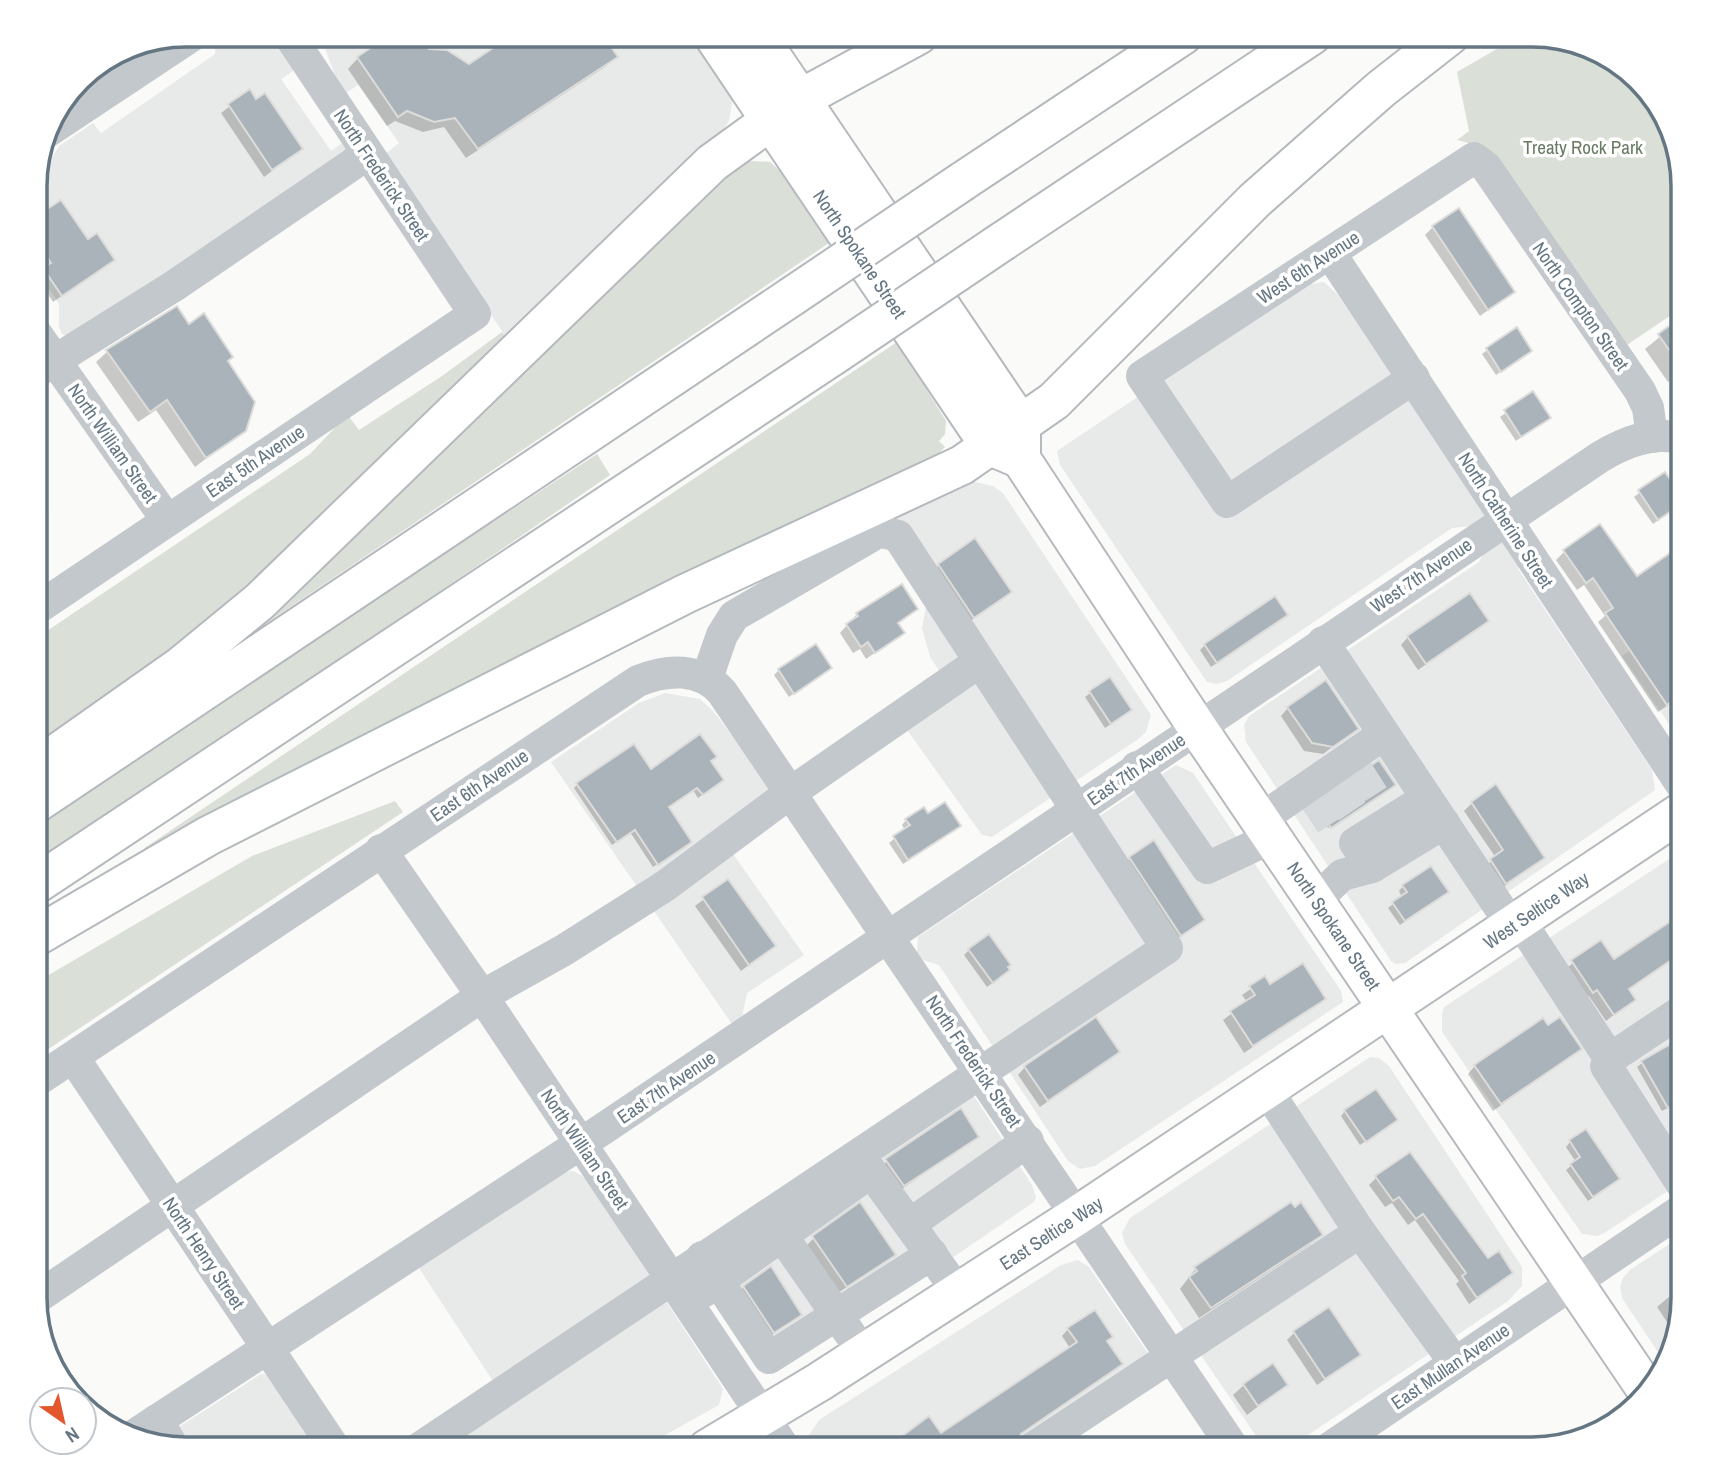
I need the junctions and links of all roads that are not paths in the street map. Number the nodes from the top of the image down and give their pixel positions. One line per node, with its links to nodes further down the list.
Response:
1 (896, 47): 9 (main road)
2 (1165, 47): 32 (main road, bridge)
3 (1294, 47): 38 (main road, bridge)
4 (1435, 47): 19 (main road)
5 (173, 48): 10 (street)
6 (298, 48): 11 (street, North Frederick Street)
7 (725, 48): 9 (main road, North Spokane Street)
8 (762, 48): 9 (main road, North Spokane Street)
9 (784, 109): 19 (main road, North Spokane Street); 27 (main road)
10 (65, 120)
11 (366, 151): 14 (street, North Frederick Street); 15 (street)
12 (1474, 158): 13 (street, West 6th Avenue); 18 (street, North Compton Street)
13 (1330, 253): 17 (street, North Catherine Street); 17 (street, West 6th Avenue)
14 (475, 314): 21 (street, East 5th Avenue)
15 (48, 364)
16 (48, 370): 21 (street, North William Street)
17 (1414, 378): 20 (street, North Catherine Street)
18 (1668, 438): 20 (street, West 7th Avenue)
19 (1011, 444): 26 (main road, North Spokane Street); 41 (main road)
20 (1505, 518): 23 (street, West 7th Avenue); 30 (street, North Catherine Street)
21 (167, 520): 22 (street, East 5th Avenue)
22 (48, 601)
23 (1323, 642): 26 (street, West 7th Avenue); 29 (street)
24 (979, 662): 25 (street); 31 (street); 33 (street)
25 (707, 678): 31 (street, North Frederick Street); 37 (street, East 6th Avenue)
26 (1197, 727): 28 (street, East 7th Avenue); 36 (main road, North Spokane Street)
27 (48, 760)
28 (1137, 767): 33 (street, East 7th Avenue); 36 (street)
29 (1346, 768): 35 (street); 36 (street)
30 (1671, 769)
31 (790, 793): 42 (street, North Frederick Street); 43 (street)
32 (48, 795)
33 (1074, 810): 42 (street, East 7th Avenue); 48 (street)
34 (1671, 819): 40 (main road, West Seltice Way)
35 (1384, 820): 39 (street); 40 (street)
36 (1267, 828): 39 (main road, North Spokane Street)
37 (381, 850): 43 (street, North William Street); 46 (street, East 6th Avenue)
38 (48, 876)
39 (1316, 900): 44 (main road, North Spokane Street)
40 (1516, 924): 44 (main road, West Seltice Way); 47 (street)
41 (48, 929)
42 (890, 936): 48 (street, North Frederick Street); 52 (street, East 7th Avenue)
43 (482, 996): 52 (street, North William Street); 55 (street)
44 (1390, 1009): 50 (main road, East Seltice Way); 63 (main road, North Spokane Street)
45 (1671, 1018): 47 (street)
46 (73, 1057): 49 (street, East 6th Avenue); 55 (street, North Henry Street)
47 (1610, 1059): 54 (street)
48 (981, 1072): 51 (street, North Frederick Street); 53 (street)
49 (48, 1073)
50 (1267, 1090): 56 (main road, East Seltice Way); 60 (street)
51 (1028, 1141): 56 (street, North Frederick Street); 59 (street)
52 (580, 1143): 65 (street, North William Street); 68 (street, East 7th Avenue)
53 (865, 1163): 58 (street); 59 (street)
54 (1671, 1168)
55 (173, 1207): 64 (street); 68 (street, North Henry Street)
56 (1078, 1215): 66 (main road, East Seltice Way); 70 (street, North Frederick Street)
57 (1671, 1217): 63 (street, East Mullan Avenue)
58 (774, 1224): 62 (street); 67 (street)
59 (910, 1224): 61 (street)
60 (1360, 1232): 70 (street); 71 (street)
61 (932, 1254): 66 (street); 67 (street)
62 (710, 1269): 65 (street); 67 (street)
63 (1573, 1282): 71 (street, East Mullan Avenue); 72 (main road, North Spokane Street)
64 (48, 1290)
65 (679, 1291): 73 (street, North William Street); 78 (street)
66 (959, 1293): 69 (main road, East Seltice Way)
67 (836, 1316): 69 (street)
68 (266, 1348): 74 (street, East 7th Avenue); 77 (street, North Henry Street)
69 (864, 1354): 73 (main road, East Seltice Way)
70 (1172, 1356): 81 (street); 82 (street, North Frederick Street)
71 (1455, 1363): 83 (street, East Mullan Avenue)
72 (1641, 1382)
73 (764, 1417): 79 (main road, East Seltice Way); 80 (street, North William Street)
74 (156, 1420): 75 (street, East 7th Avenue); 76 (street)
75 (143, 1429)
76 (166, 1436)
77 (327, 1437)
78 (438, 1437)
79 (728, 1437)
80 (777, 1437)
81 (1049, 1437)
82 (1226, 1437)
83 (1346, 1437)

